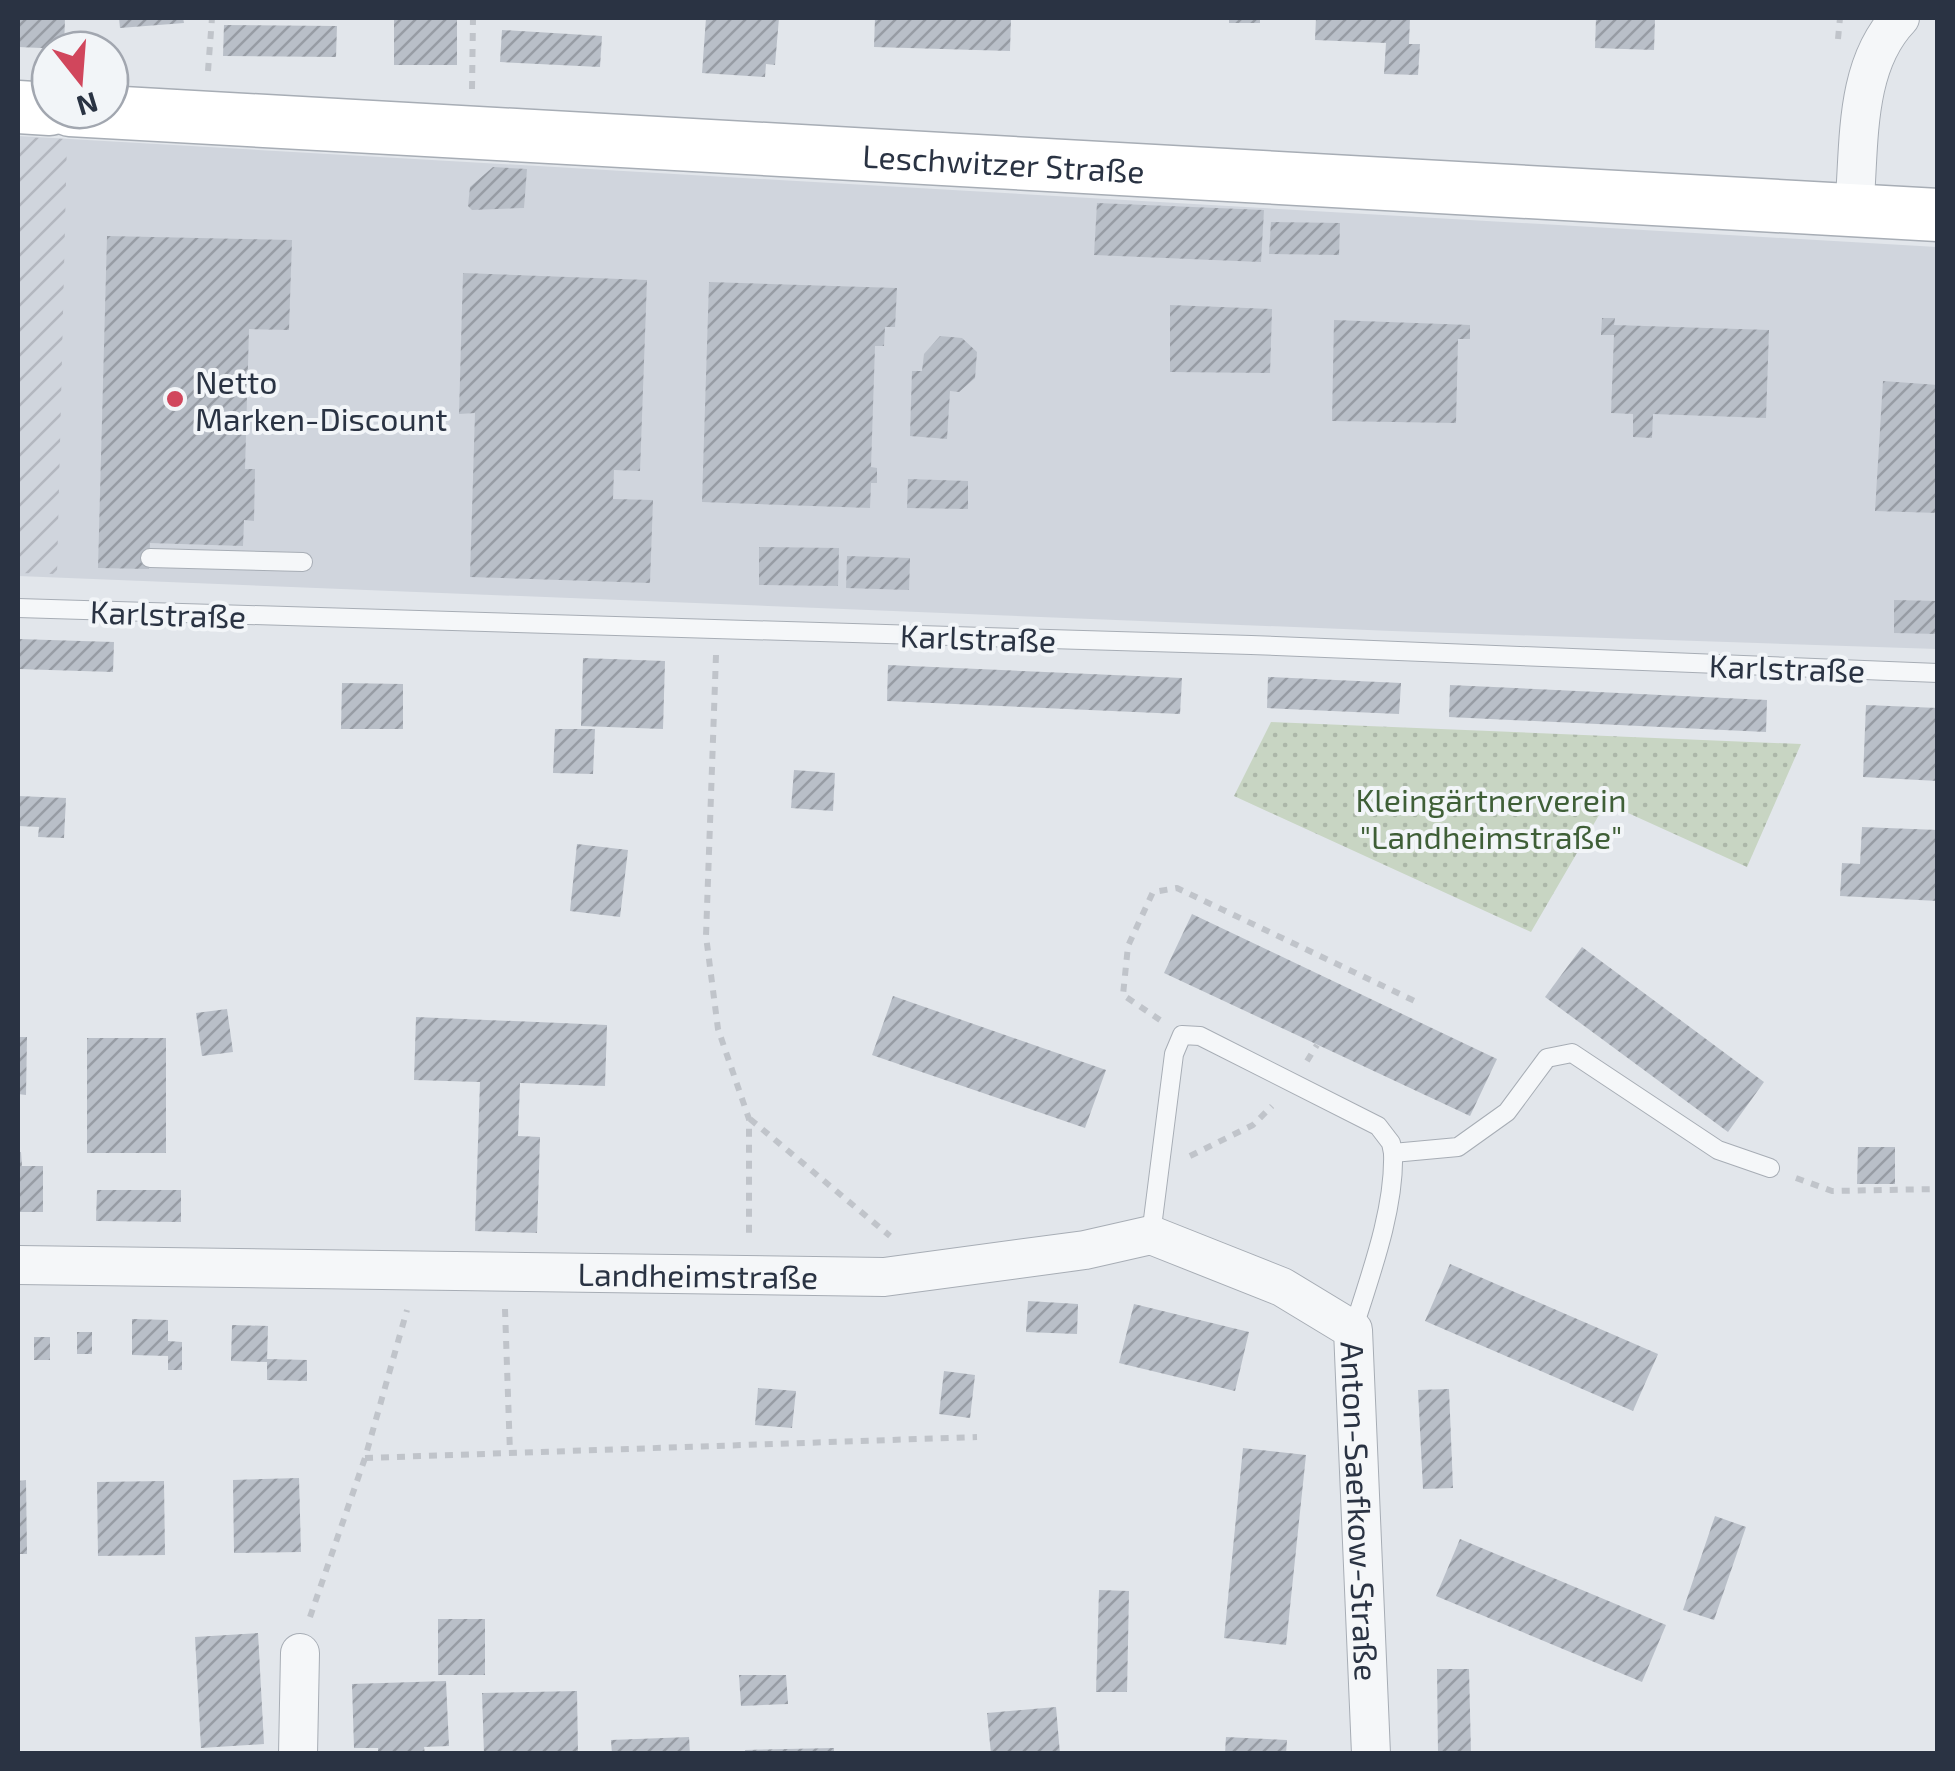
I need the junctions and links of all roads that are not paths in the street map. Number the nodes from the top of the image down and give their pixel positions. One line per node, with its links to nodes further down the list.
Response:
1 (1900, 18): 3 (street)
2 (130, 113): 3 (street, Leschwitzer Straße)
3 (1854, 211): 4 (street, Leschwitzer Straße)
4 (1938, 215)
5 (150, 558): 6 (lane)
6 (304, 562)
7 (18, 608): 8 (lane, Karlstraße)
8 (1938, 674)
9 (1393, 1153): 10 (lane); 11 (lane); 13 (lane, Anton-Saefkow-Straße)
10 (1770, 1168)
11 (1151, 1234): 12 (street, Landheimstraße); 13 (street)
12 (18, 1266)
13 (1353, 1330): 16 (street, Anton-Saefkow-Straße)
14 (300, 1653): 15 (street)
15 (298, 1754)
16 (1371, 1754)

